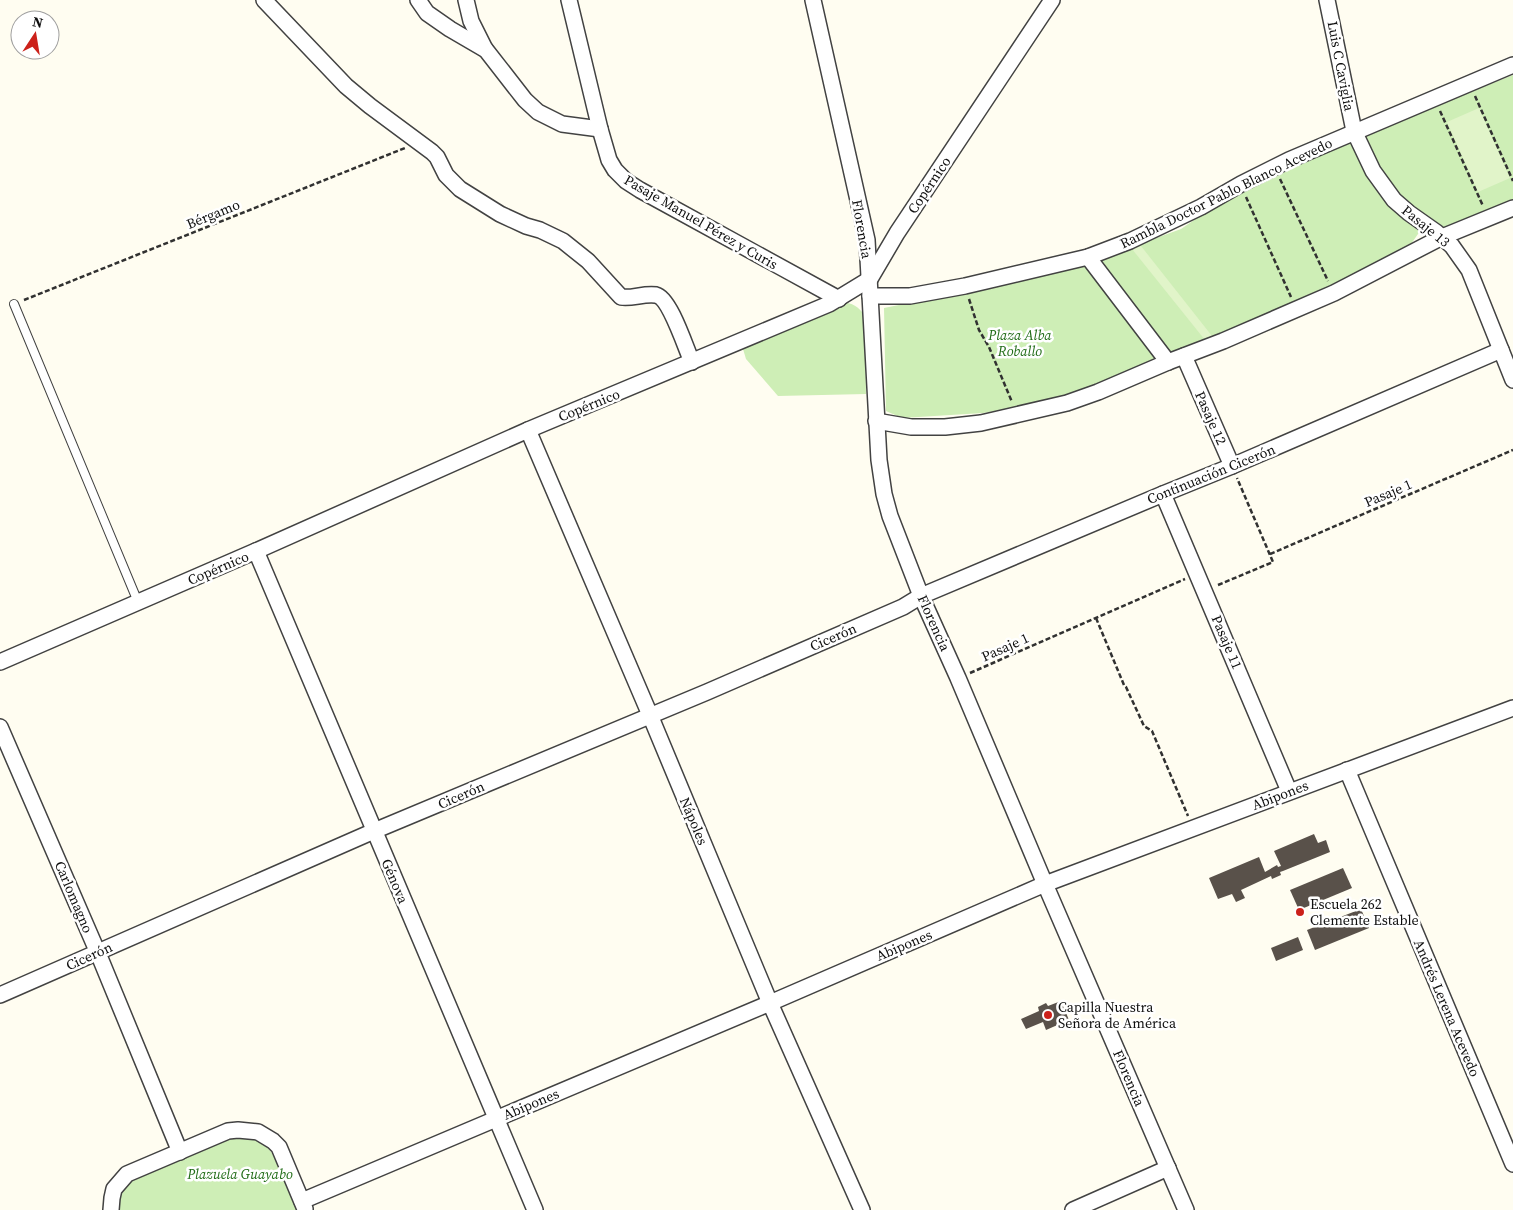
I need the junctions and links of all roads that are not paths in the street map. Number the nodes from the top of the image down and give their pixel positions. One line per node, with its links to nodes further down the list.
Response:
1 (264, 0): 21 (street)
2 (418, 0): 8 (street)
3 (466, 0): 8 (street)
4 (569, 0): 10 (street, Pasaje Manuel Pérez y Curis)
5 (813, 0): 15 (street, Florencia)
6 (1052, 0): 15 (street, Copérnico)
7 (1327, 0): 11 (street, Luis C Caviglia)
8 (486, 50): 10 (street)
9 (1513, 65): 11 (street, Rambla Doctor Pablo Blanco Acevedo)
10 (600, 130): 17 (street, Pasaje Manuel Pérez y Curis)
11 (1354, 131): 13 (street, Pasaje 13); 14 (street, Rambla Doctor Pablo Blanco Acevedo)
12 (1513, 208): 13 (street)
13 (1442, 238): 19 (street, Pasaje 13); 20 (street)
14 (1088, 257): 16 (street, Rambla Doctor Pablo Blanco Acevedo); 22 (street)
15 (870, 279): 16 (street, Florencia); 17 (street, Copérnico)
16 (870, 296): 24 (street, Florencia)
17 (839, 299): 21 (street, Copérnico)
18 (14, 304): 30 (lane)
19 (1500, 350): 23 (street, Pasaje 13); 26 (street, Continuación Cicerón)
20 (1184, 356): 22 (street); 26 (street, Pasaje 12)
21 (692, 362): 25 (street, Copérnico)
22 (1168, 362): 24 (street)
23 (1513, 380)
24 (876, 420): 29 (street, Florencia)
25 (528, 430): 28 (street, Copérnico); 33 (street, Nápoles)
26 (1232, 466): 27 (street, Continuación Cicerón)
27 (1163, 494): 29 (street, Continuación Cicerón); 36 (street, Pasaje 11)
28 (256, 551): 30 (street, Copérnico); 37 (street, Génova)
29 (921, 596): 33 (street, Cicerón); 38 (street, Florencia)
30 (138, 602): 31 (street, Copérnico)
31 (0, 662)
32 (1513, 708): 35 (street, Abipones)
33 (650, 715): 37 (street, Cicerón); 41 (street, Nápoles)
34 (0, 727): 39 (street, Carlomagno)
35 (1347, 770): 36 (street, Abipones); 44 (street, Andrés Lerena Acevedo)
36 (1289, 791): 38 (street, Abipones)
37 (374, 832): 39 (street, Cicerón); 42 (street, Génova)
38 (1045, 884): 41 (street, Abipones); 45 (street, Florencia)
39 (98, 953): 40 (street, Cicerón); 43 (street, Carlomagno)
40 (0, 995)
41 (770, 1003): 42 (street, Abipones); 49 (street, Nápoles)
42 (496, 1119): 46 (street, Abipones); 48 (street, Génova)
43 (180, 1152): 46 (street); 47 (street)
44 (1513, 1164)
45 (1168, 1168): 50 (street); 51 (street, Florencia)
46 (304, 1205)
47 (111, 1210)
48 (535, 1210)
49 (862, 1210)
50 (1073, 1210)
51 (1186, 1210)

